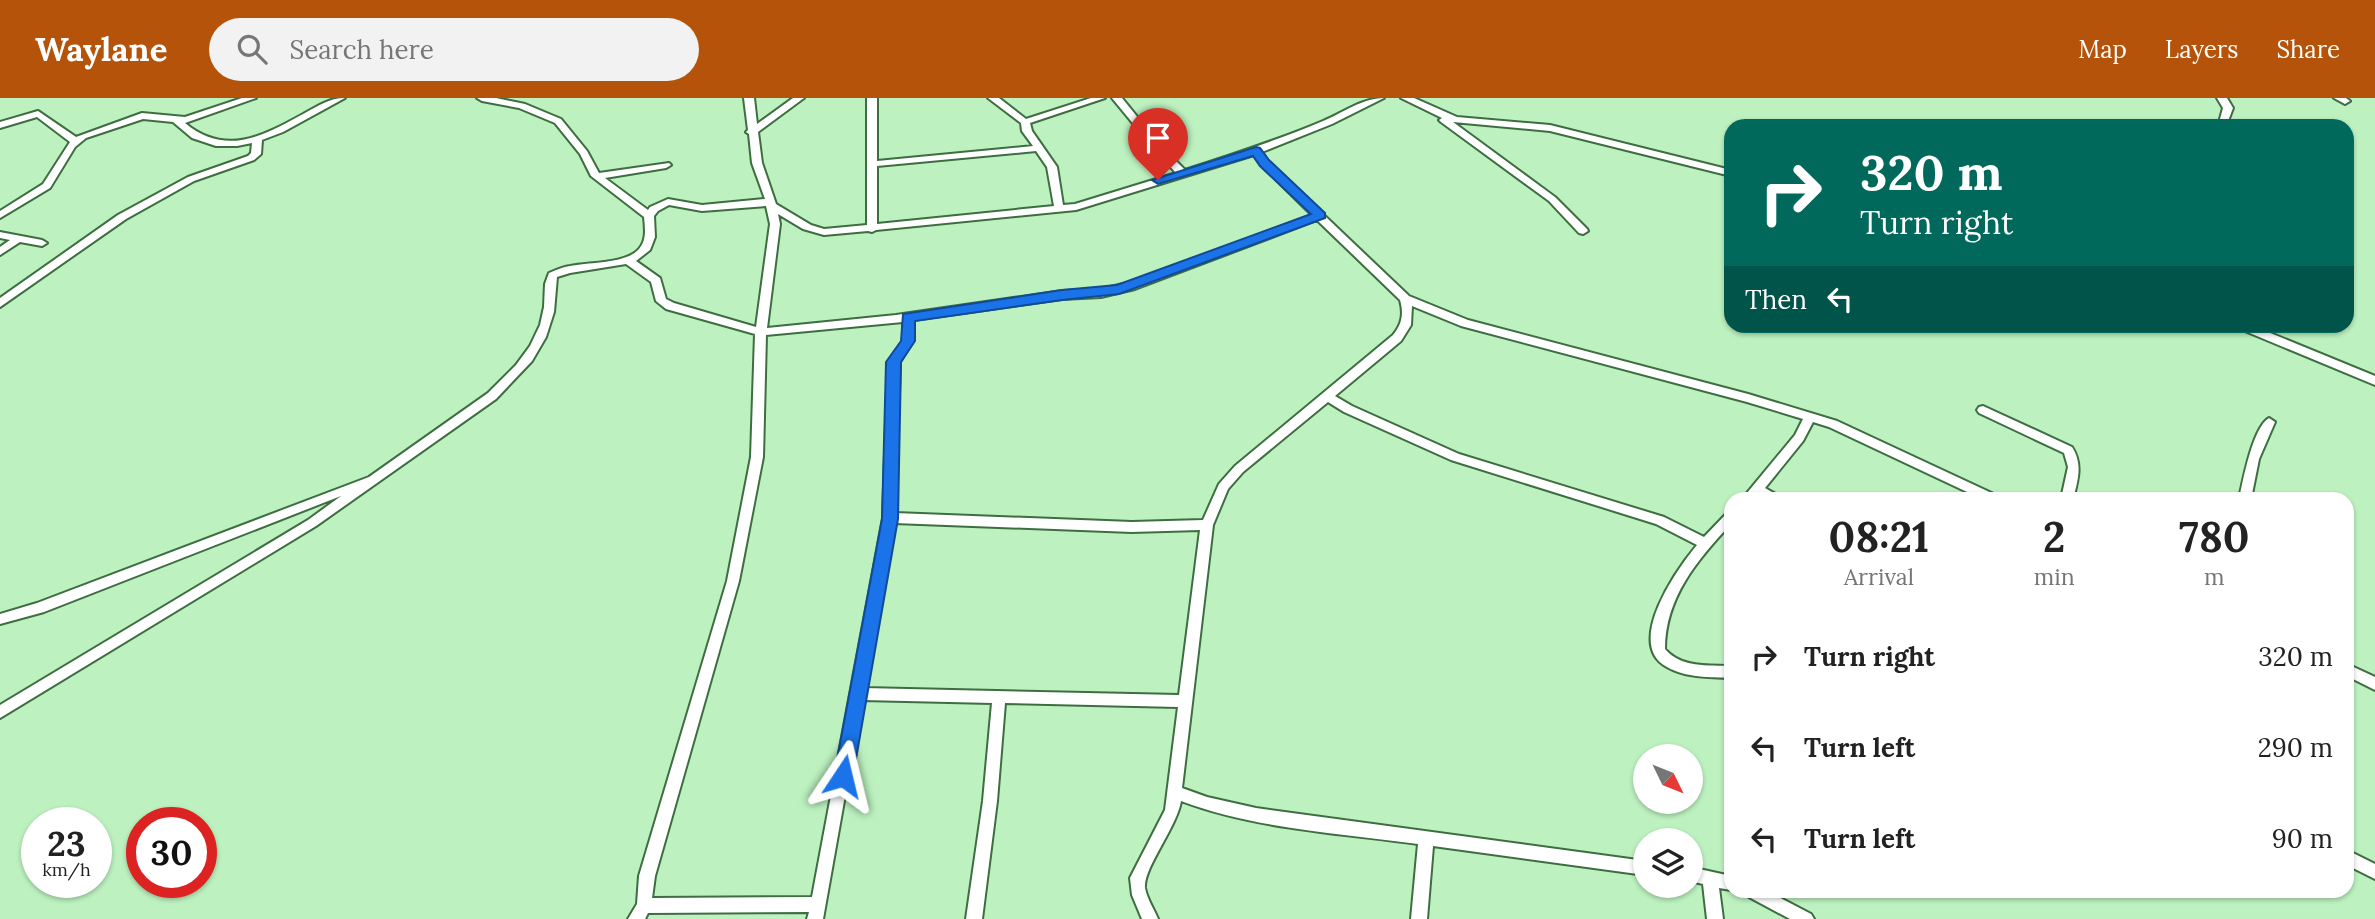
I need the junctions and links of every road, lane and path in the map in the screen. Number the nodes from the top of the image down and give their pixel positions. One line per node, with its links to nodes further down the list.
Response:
1 (251, 98): 15 (street)
2 (341, 98): 19 (street)
3 (482, 98): 27 (street)
4 (749, 98): 18 (street)
5 (799, 98): 18 (street)
6 (872, 98): 23 (street)
7 (993, 98): 16 (street)
8 (1100, 98): 16 (street)
9 (1117, 98): 26 (street)
10 (1379, 98): 22 (street)
11 (1406, 98): 13 (street)
12 (2222, 98): 14 (street)
13 (1441, 115): 25 (street); 34 (street)
14 (2225, 119)
15 (177, 121): 19 (street); 20 (street)
16 (1025, 122): 21 (street)
17 (0, 125): 20 (street)
18 (751, 132): 28 (street)
19 (257, 140): 41 (street)
20 (75, 141): 30 (street)
21 (1040, 148): 23 (street); 29 (street)
22 (1256, 151): 26 (street); 31 (street)
23 (871, 164): 33 (street)
24 (666, 165): 27 (street)
25 (1724, 171)
26 (1182, 173): 29 (street)
27 (597, 176): 32 (street)
28 (771, 203): 32 (street); 33 (street); 43 (street)
29 (1059, 209): 33 (street)
30 (0, 215)
31 (1320, 215): 40 (street); 42 (street)
32 (649, 216): 39 (street)
33 (872, 229)
34 (1583, 230)
35 (0, 235): 36 (street)
36 (18, 239): 37 (street); 38 (street)
37 (42, 243)
38 (0, 252)
39 (628, 261): 43 (street); 50 (street)
40 (1405, 299): 46 (street); 48 (street)
41 (0, 303)
42 (908, 317): 43 (street); 55 (street)
43 (761, 332): 77 (street)
44 (2261, 333): 45 (street)
45 (2375, 381)
46 (1327, 396): 57 (street); 58 (street)
47 (1983, 410): 53 (street)
48 (1810, 417): 51 (street); 52 (street)
49 (2269, 422): 54 (street)
50 (378, 479): 59 (street); 66 (street)
51 (1755, 492)
52 (1979, 492)
53 (2068, 492)
54 (2246, 492)
55 (890, 519): 57 (street); 63 (street)
56 (1724, 524): 58 (street)
57 (1207, 525): 65 (street)
58 (1706, 544): 60 (street)
59 (0, 619)
60 (1724, 671)
61 (2354, 674): 62 (street)
62 (2375, 684)
63 (858, 694): 64 (street); 76 (street)
64 (999, 698): 65 (street); 78 (street)
65 (1187, 701): 67 (street)
66 (0, 712)
67 (1174, 792): 68 (street); 79 (street)
68 (1426, 837): 70 (street); 80 (street)
69 (2354, 861): 71 (street)
70 (1633, 867)
71 (2375, 872)
72 (1703, 877): 73 (street)
73 (1710, 878): 74 (street); 81 (street)
74 (1724, 881)
75 (1766, 898): 82 (street)
76 (817, 911): 77 (street)
77 (640, 912)
78 (974, 919)
79 (1150, 919)
80 (1419, 919)
81 (1715, 919)
82 (1807, 919)

